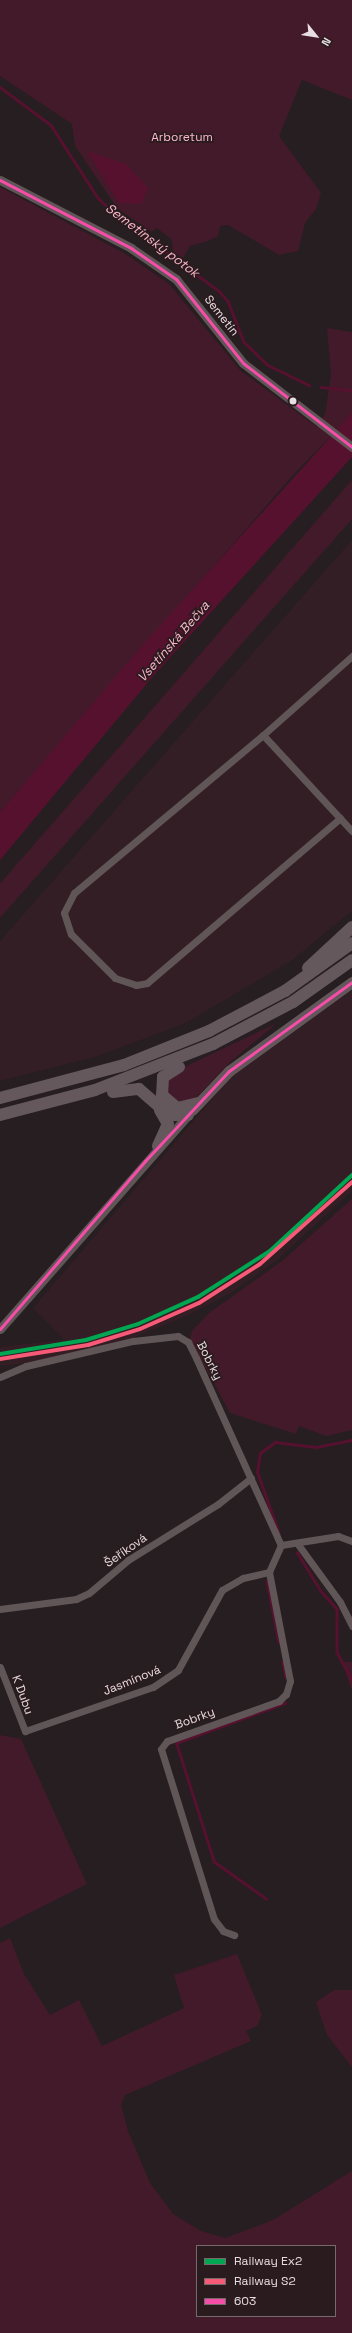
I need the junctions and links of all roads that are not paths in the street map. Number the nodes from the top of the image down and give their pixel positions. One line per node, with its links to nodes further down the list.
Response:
1 (0, 180): 2 (street, Semetín)
2 (352, 447)
3 (352, 656): 4 (street)
4 (262, 735): 5 (street); 5 (street)
5 (340, 818): 6 (street)
6 (352, 831)
7 (352, 927): 12 (highway)
8 (352, 943): 12 (highway)
9 (352, 960): 11 (highway)
10 (352, 982): 14 (main road)
11 (249, 1026): 16 (highway); 17 (highway)
12 (209, 1031): 13 (highway)
13 (0, 1098)
14 (198, 1103): 17 (highway)
15 (158, 1105): 16 (highway); 17 (highway); 18 (highway)
16 (0, 1115)
17 (179, 1117): 18 (street)
18 (158, 1146): 19 (street)
19 (0, 1329)
20 (0, 1377): 21 (street, Bobrky)
21 (251, 1478): 24 (street, Bobrky); 26 (street, Šeříková)
22 (352, 1541): 23 (street)
23 (298, 1542): 24 (street); 27 (street)
24 (281, 1545): 25 (street)
25 (269, 1572): 29 (street, Jasmínová); 30 (street, Bobrky)
26 (0, 1609)
27 (352, 1626)
28 (0, 1667): 29 (street, K Dubu)
29 (25, 1731)
30 (234, 1935)

